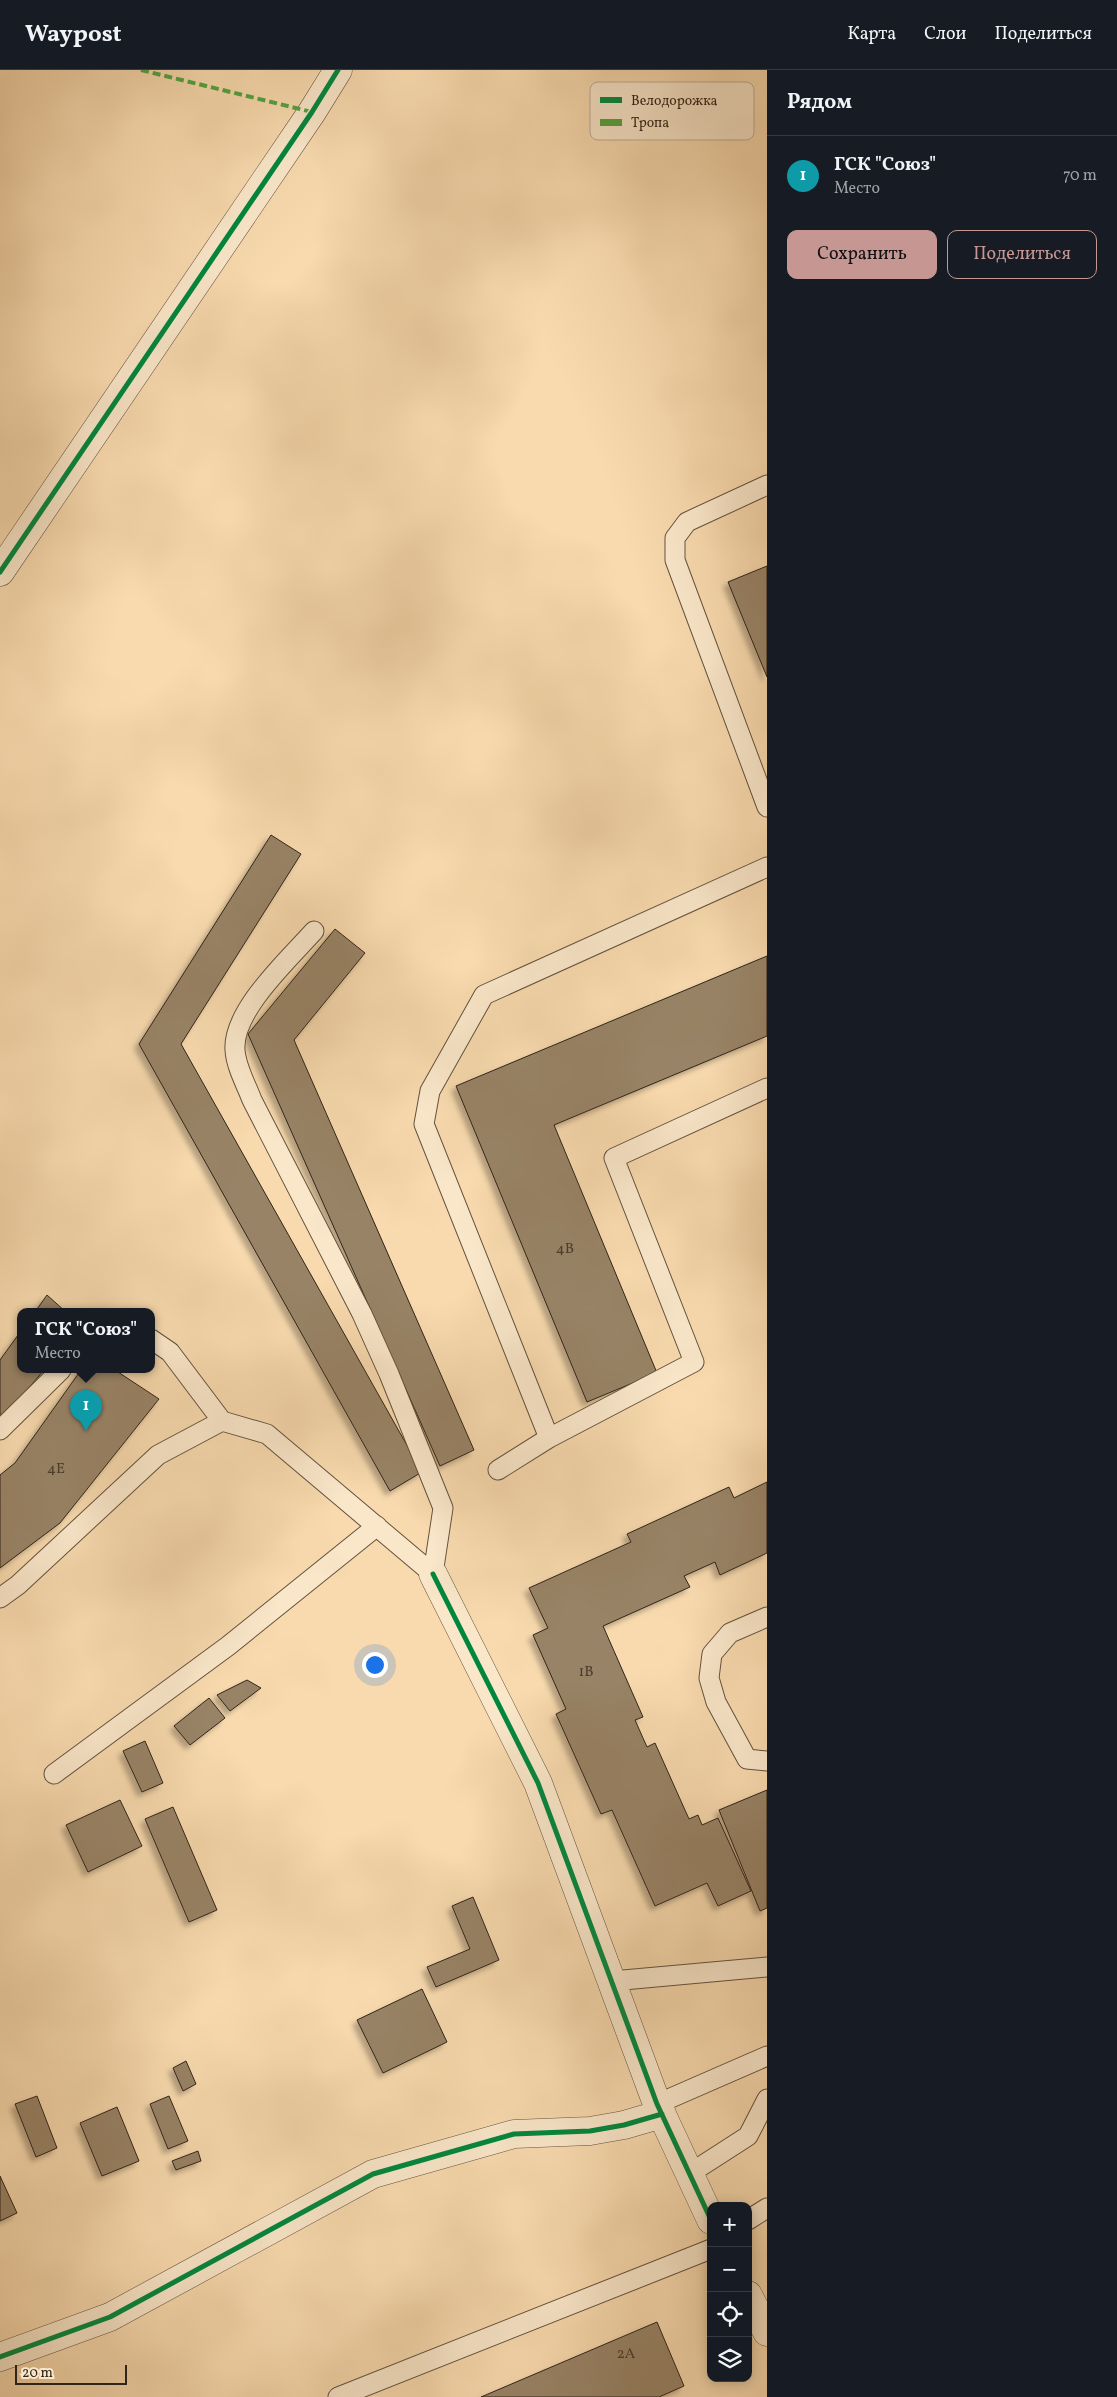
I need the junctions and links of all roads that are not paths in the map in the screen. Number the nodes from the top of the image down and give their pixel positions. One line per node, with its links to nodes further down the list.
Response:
1 (338, 70): 3 (street)
2 (767, 485): 4 (lane)
3 (0, 572)
4 (767, 807)
5 (767, 868): 12 (lane)
6 (314, 931): 15 (lane)
7 (767, 1088): 12 (lane)
8 (155, 1342): 10 (lane)
9 (58, 1373): 11 (lane)
10 (222, 1421): 14 (lane); 16 (lane)
11 (0, 1430)
12 (548, 1438): 13 (lane)
13 (498, 1470)
14 (377, 1526): 15 (lane); 19 (lane)
15 (433, 1574): 21 (street)
16 (0, 1598)
17 (767, 1617): 18 (lane)
18 (767, 1761)
19 (54, 1774)
20 (767, 1967): 21 (lane)
21 (612, 1981): 24 (street)
22 (767, 2056): 24 (lane)
23 (767, 2099): 25 (lane)
24 (659, 2109): 25 (street); 32 (street)
25 (689, 2174): 27 (street)
26 (767, 2208): 28 (lane)
27 (707, 2212)
28 (752, 2217)
29 (707, 2252): 33 (lane)
30 (752, 2303): 31 (street)
31 (767, 2332)
32 (0, 2357)
33 (338, 2397)

